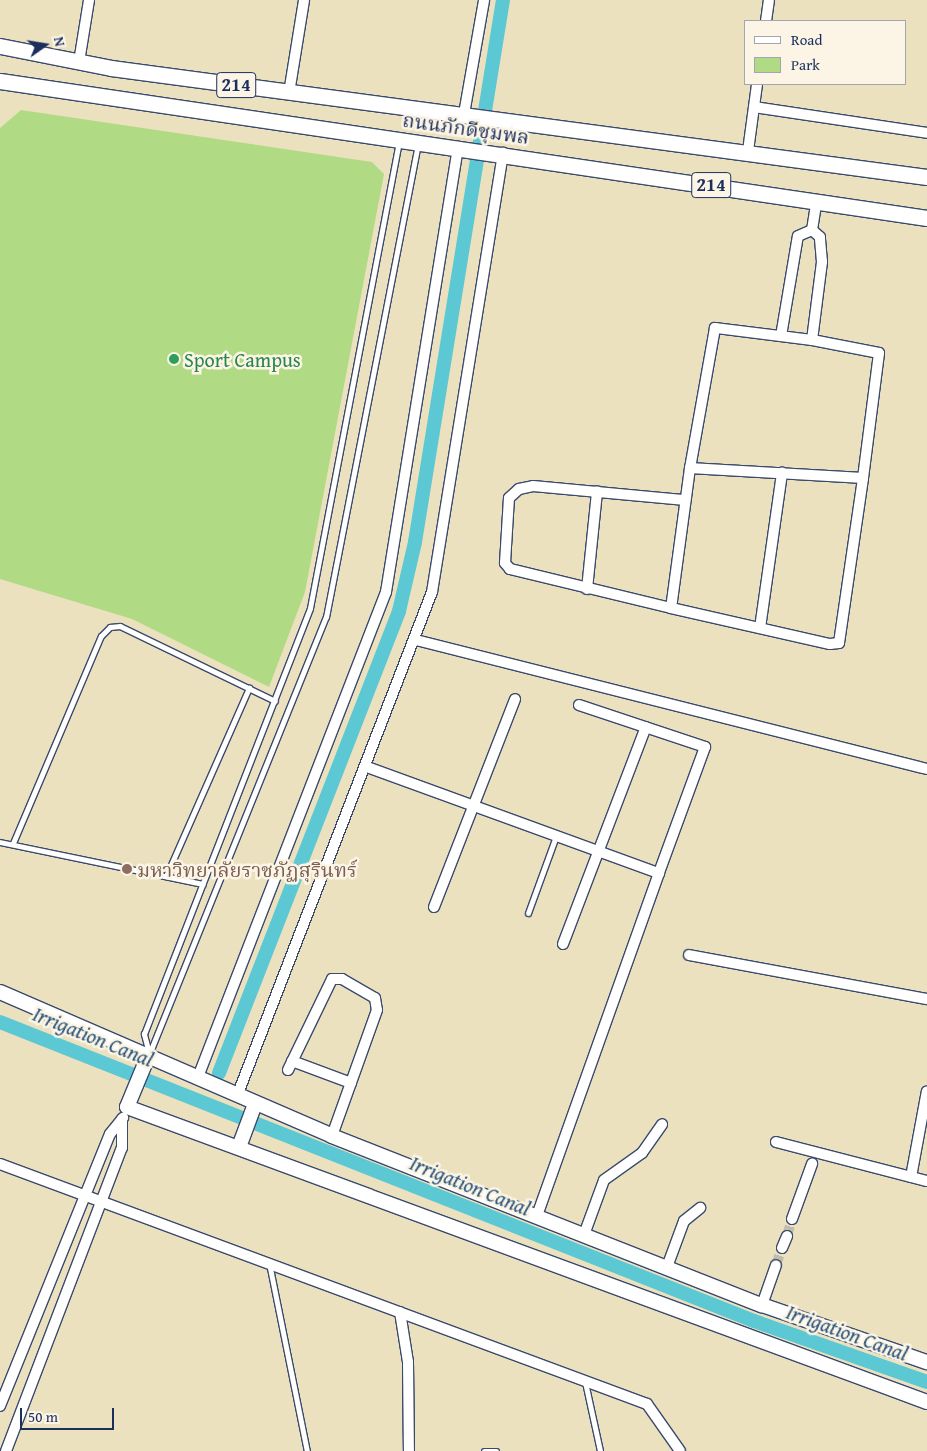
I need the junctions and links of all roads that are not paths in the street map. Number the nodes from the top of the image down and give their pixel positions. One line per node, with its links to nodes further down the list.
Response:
1 (89, 0): 7 (street)
2 (304, 0): 10 (street)
3 (484, 0): 12 (street)
4 (769, 0): 5 (street)
5 (766, 20)
6 (0, 46): 7 (main road, ถนนภักดีชุมพล / 214)
7 (79, 62): 10 (main road, ถนนภักดีชุมพล / 214)
8 (0, 81): 14 (main road, ถนนภักดีชุมพล / 214)
9 (757, 85): 11 (street)
10 (289, 92): 12 (main road, ถนนภักดีชุมพล / 214)
11 (754, 107): 13 (street); 17 (street)
12 (469, 114): 17 (main road, ถนนภักดีชุมพล / 214)
13 (927, 133)
14 (400, 138): 15 (main road, ถนนภักดีชุมพล / 214); 36 (lane)
15 (419, 141): 16 (main road, ถนนภักดีชุมพล / 214); 55 (lane)
16 (462, 147): 18 (main road, ถนนภักดีชุมพล / 214); 56 (street)
17 (748, 151): 19 (main road, ถนนภักดีชุมพล / 214)
18 (499, 153): 20 (main road, ถนนภักดีชุมพล / 214); 33 (street)
19 (927, 177)
20 (816, 204): 21 (main road, ถนนภักดีชุมพล / 214); 22 (street)
21 (927, 218)
22 (812, 230): 23 (street); 24 (street)
23 (781, 336): 24 (street); 25 (street)
24 (812, 340): 27 (street)
25 (690, 468): 26 (street); 29 (street)
26 (782, 473): 27 (street); 32 (street)
27 (863, 478): 32 (street)
28 (597, 492): 29 (street); 30 (street); 30 (street)
29 (685, 500): 31 (street)
30 (586, 589): 31 (street)
31 (671, 608): 32 (street)
32 (760, 628)
33 (416, 640): 39 (street); 40 (street)
34 (249, 688): 36 (lane); 44 (lane); 47 (lane)
35 (515, 699): 41 (street)
36 (275, 702): 48 (lane)
37 (579, 705): 38 (street)
38 (646, 727): 45 (street); 46 (street)
39 (368, 767): 41 (street); 59 (street)
40 (927, 769)
41 (475, 807): 42 (street); 49 (street)
42 (556, 836): 45 (street); 50 (lane)
43 (0, 842): 44 (lane)
44 (13, 843): 47 (lane)
45 (600, 852): 46 (street); 51 (street)
46 (659, 873): 73 (street)
47 (166, 876): 48 (lane)
48 (203, 884): 55 (lane)
49 (434, 908)
50 (528, 913)
51 (563, 944)
52 (689, 955): 54 (street)
53 (0, 992): 55 (street)
54 (927, 999)
55 (147, 1058): 56 (street); 60 (street)
56 (198, 1077): 59 (street)
57 (351, 1083): 57 (street); 63 (street)
58 (927, 1091): 68 (street)
59 (237, 1096): 61 (street)
60 (127, 1107): 64 (street); 70 (street); 71 (street)
61 (253, 1108): 63 (street); 64 (street)
62 (662, 1124): 75 (street)
63 (332, 1136): 73 (street)
64 (241, 1142): 85 (street)
65 (776, 1142): 68 (street)
66 (0, 1164): 70 (street)
67 (812, 1164): 74 (street)
68 (912, 1177): 69 (street)
69 (927, 1181)
70 (87, 1195): 71 (street); 86 (street)
71 (102, 1199): 78 (street); 87 (street)
72 (700, 1208): 80 (street)
73 (537, 1215): 75 (street)
74 (792, 1219)
75 (585, 1232): 80 (street)
76 (787, 1236): 77 (street)
77 (782, 1248)
78 (269, 1262): 82 (street); 88 (lane)
79 (776, 1266): 81 (street)
80 (667, 1267): 81 (street)
81 (762, 1305): 83 (street)
82 (400, 1312): 84 (street); 89 (street)
83 (927, 1362)
84 (586, 1382): 92 (lane); 93 (street)
85 (927, 1402)
86 (0, 1406)
87 (6, 1451)
88 (307, 1451)
89 (410, 1451)
90 (484, 1451): 91 (lane)
91 (496, 1451)
92 (600, 1451)
93 (680, 1451)

